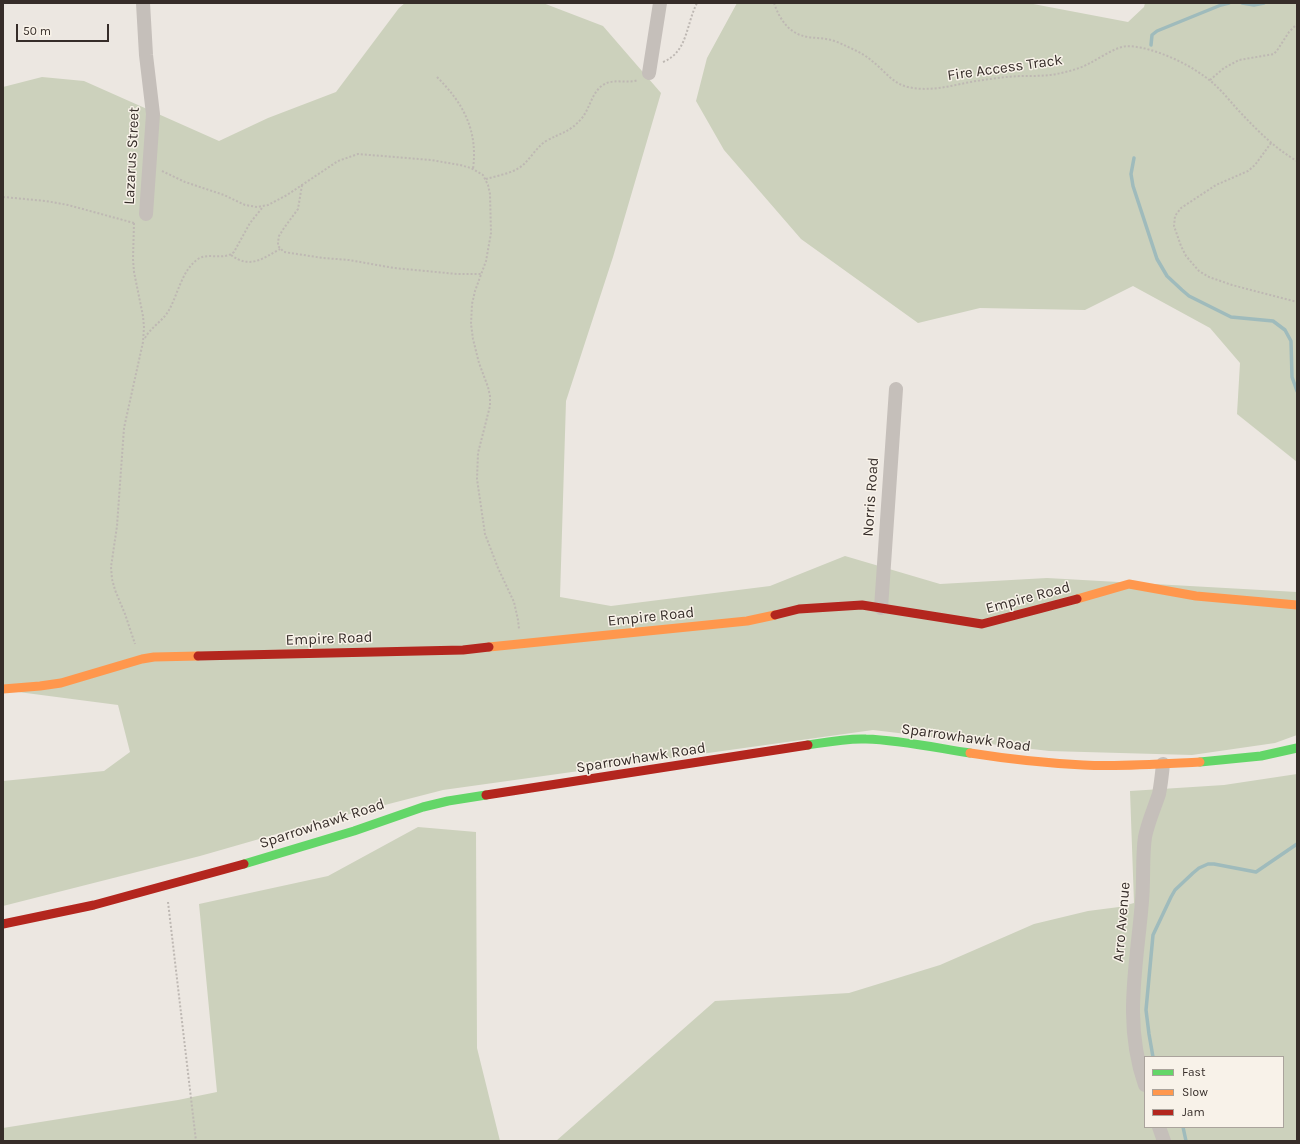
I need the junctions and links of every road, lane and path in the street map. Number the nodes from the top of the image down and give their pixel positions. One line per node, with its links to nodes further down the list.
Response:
1 (143, 3): 11 (street, Lazarus Street)
2 (660, 3): 6 (street)
3 (696, 3): 6 (path)
4 (774, 3): 8 (path, Fire Access Track)
5 (1297, 24): 8 (path)
6 (650, 68): 13 (path)
7 (437, 78): 12 (path)
8 (1210, 81): 9 (path, Fire Access Track)
9 (1271, 143): 10 (path, Fire Access Track); 22 (path)
10 (1297, 161)
11 (150, 165): 16 (path); 17 (street, Lazarus Street)
12 (473, 169): 13 (path); 14 (path)
13 (486, 179): 21 (path)
14 (302, 185): 16 (path); 19 (path)
15 (3, 197): 18 (path)
16 (263, 207): 20 (path)
17 (146, 214): 18 (path)
18 (134, 223): 23 (path)
19 (280, 249): 20 (path); 21 (path)
20 (230, 255): 23 (path)
21 (481, 274): 27 (path)
22 (1297, 302)
23 (144, 339): 28 (path)
24 (896, 390): 26 (street, Norris Road)
25 (1297, 605): 26 (street, Empire Road)
26 (881, 608): 27 (street, Empire Road)
27 (518, 644): 28 (street, Empire Road)
28 (140, 659): 29 (street, Empire Road)
29 (3, 689)
30 (1297, 748): 31 (street, Sparrowhawk Road)
31 (1162, 764): 32 (street, Sparrowhawk Road); 34 (street, Arro Avenue)
32 (166, 884): 33 (street, Sparrowhawk Road); 36 (path)
33 (3, 924)
34 (1144, 1082)
35 (1159, 1128): 37 (street)
36 (196, 1141)
37 (1164, 1141)

